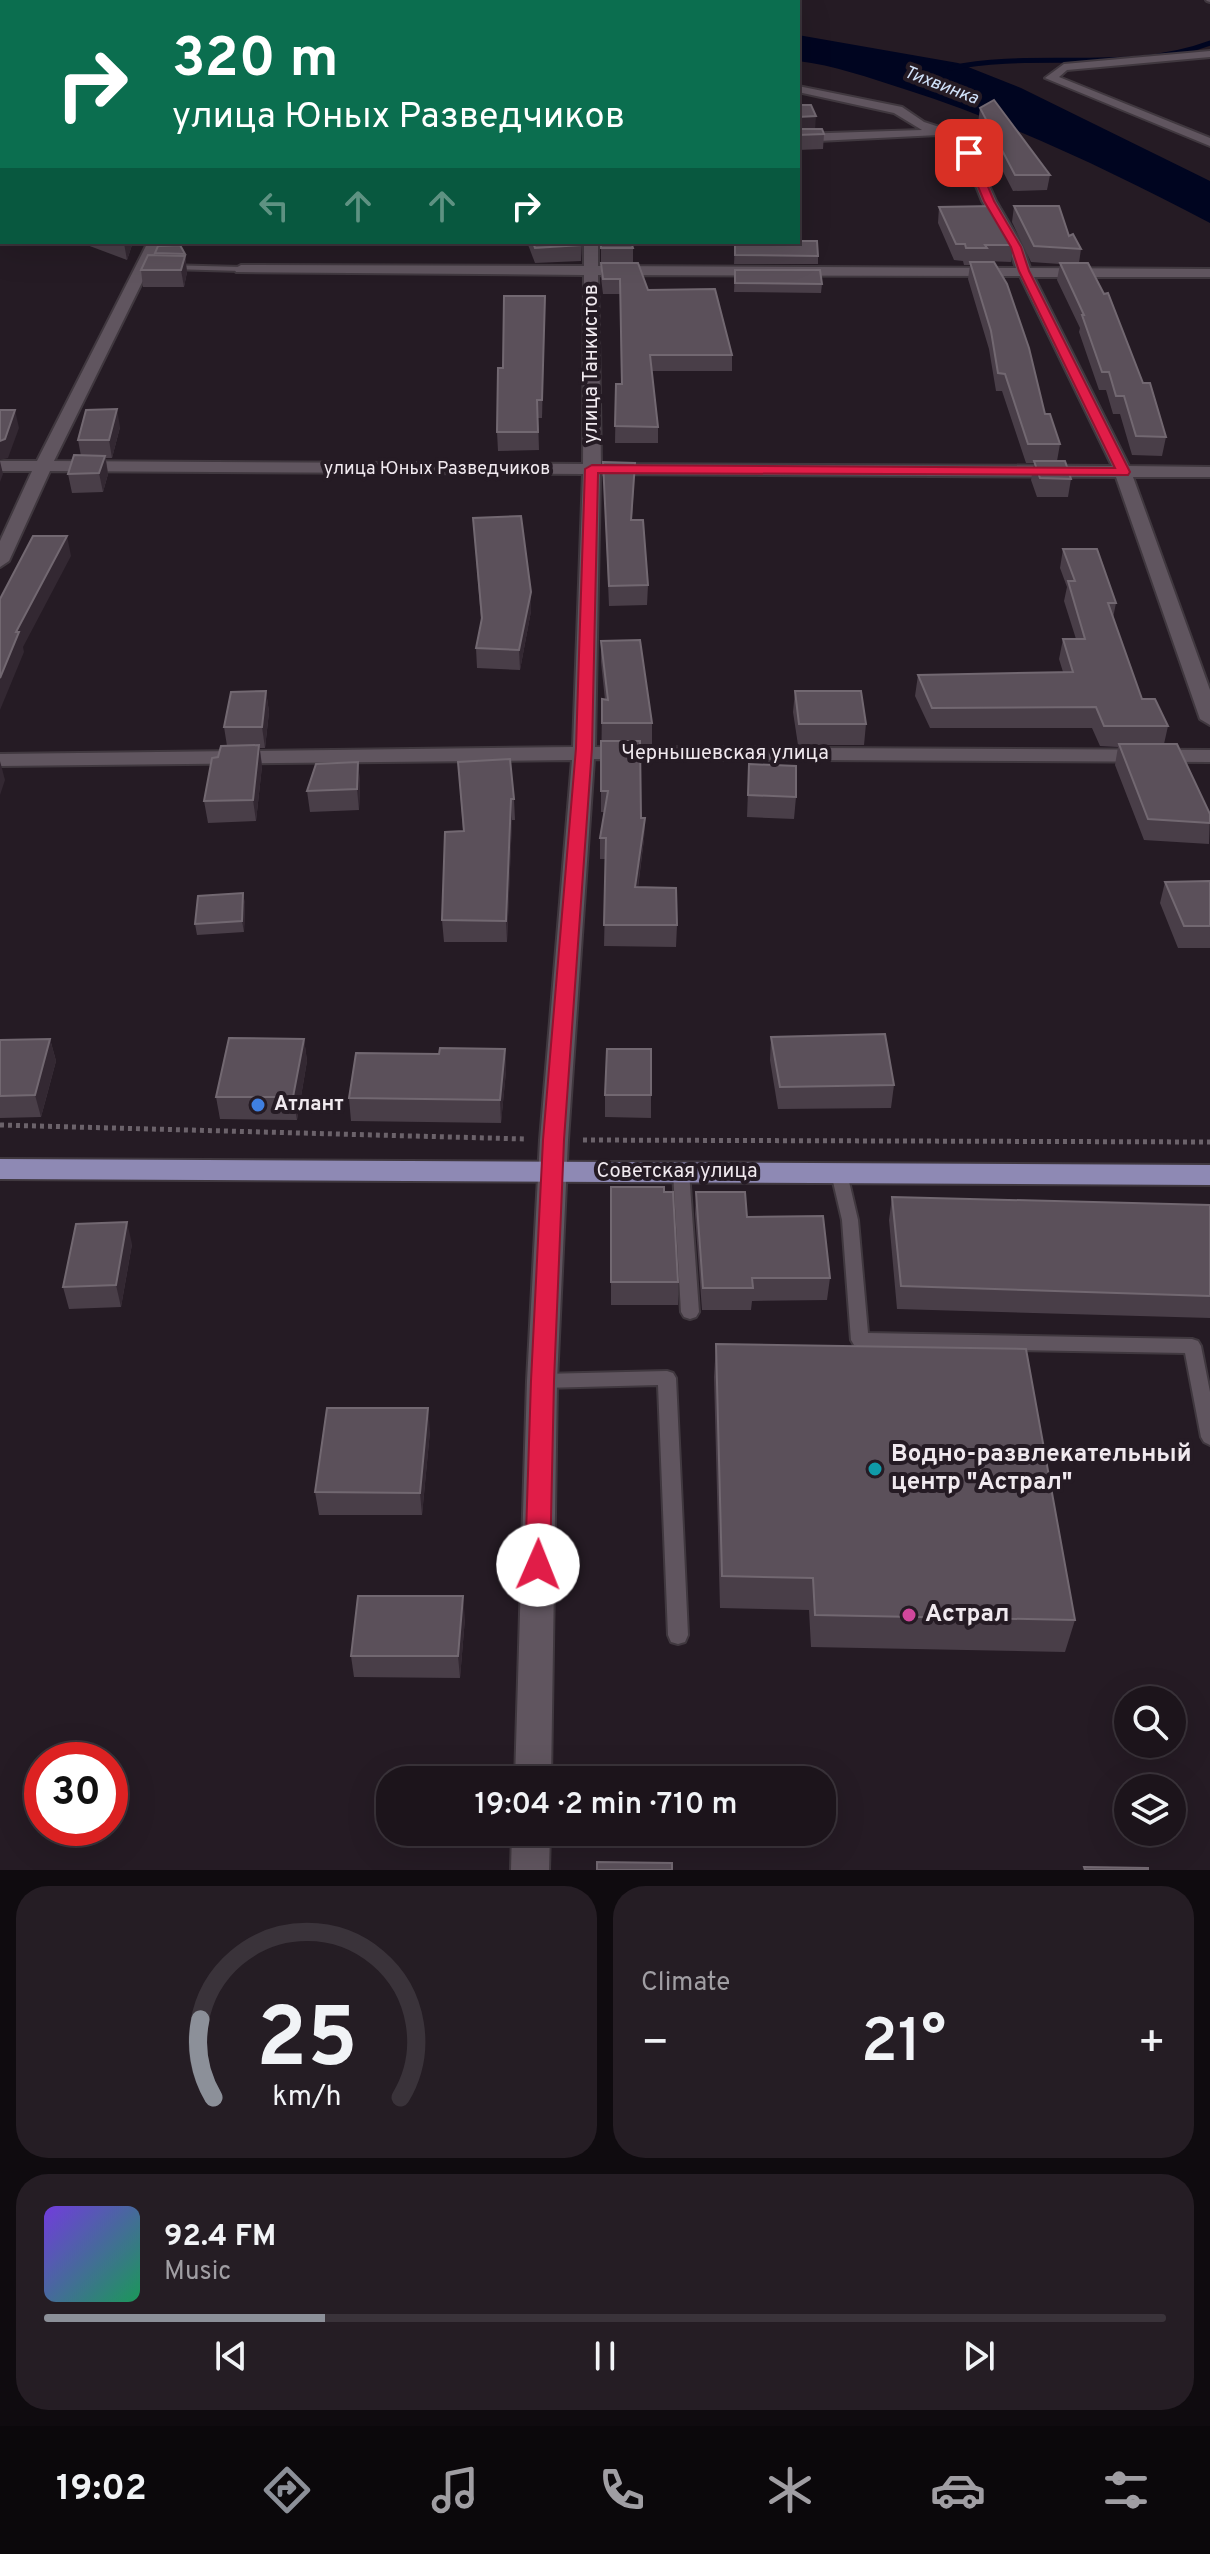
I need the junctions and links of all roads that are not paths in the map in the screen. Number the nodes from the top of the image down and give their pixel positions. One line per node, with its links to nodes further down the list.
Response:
1 (1210, 54): 5 (street)
2 (800, 89): 3 (street)
3 (940, 133): 4 (street); 10 (street)
4 (800, 138)
5 (1210, 142)
6 (154, 244): 8 (street)
7 (591, 244): 11 (street, улица Танкистов)
8 (145, 266): 9 (lane); 14 (street)
9 (241, 269): 11 (street)
10 (1024, 271): 11 (street); 12 (street); 16 (street)
11 (591, 272): 15 (street, улица Танкистов)
12 (1210, 273)
13 (0, 466): 14 (street, улица Юных Разведчиков)
14 (43, 467): 15 (street, улица Юных Разведчиков); 18 (street)
15 (592, 469): 16 (street, улица Юных Разведчиков); 20 (street, улица Танкистов)
16 (1123, 472): 17 (street, улица Юных Разведчиков); 19 (street)
17 (1210, 472)
18 (0, 561)
19 (1210, 719)
20 (583, 753): 21 (street, Чернышевская улица); 22 (street, Чернышевская улица); 24 (street, улица Танкистов)
21 (1210, 756)
22 (0, 760)
23 (0, 1169): 24 (main road, Советская улица)
24 (553, 1172): 25 (main road, Советская улица); 29 (street, улица Танкистов)
25 (681, 1172): 26 (main road, Советская улица); 28 (lane)
26 (839, 1173): 27 (main road, Советская улица); 30 (lane)
27 (1210, 1175)
28 (690, 1312)
29 (542, 1381): 31 (lane); 32 (street, улица Танкистов)
30 (1210, 1437)
31 (678, 1635)
32 (533, 1766)
33 (531, 1846): 34 (street)
34 (530, 1870)

